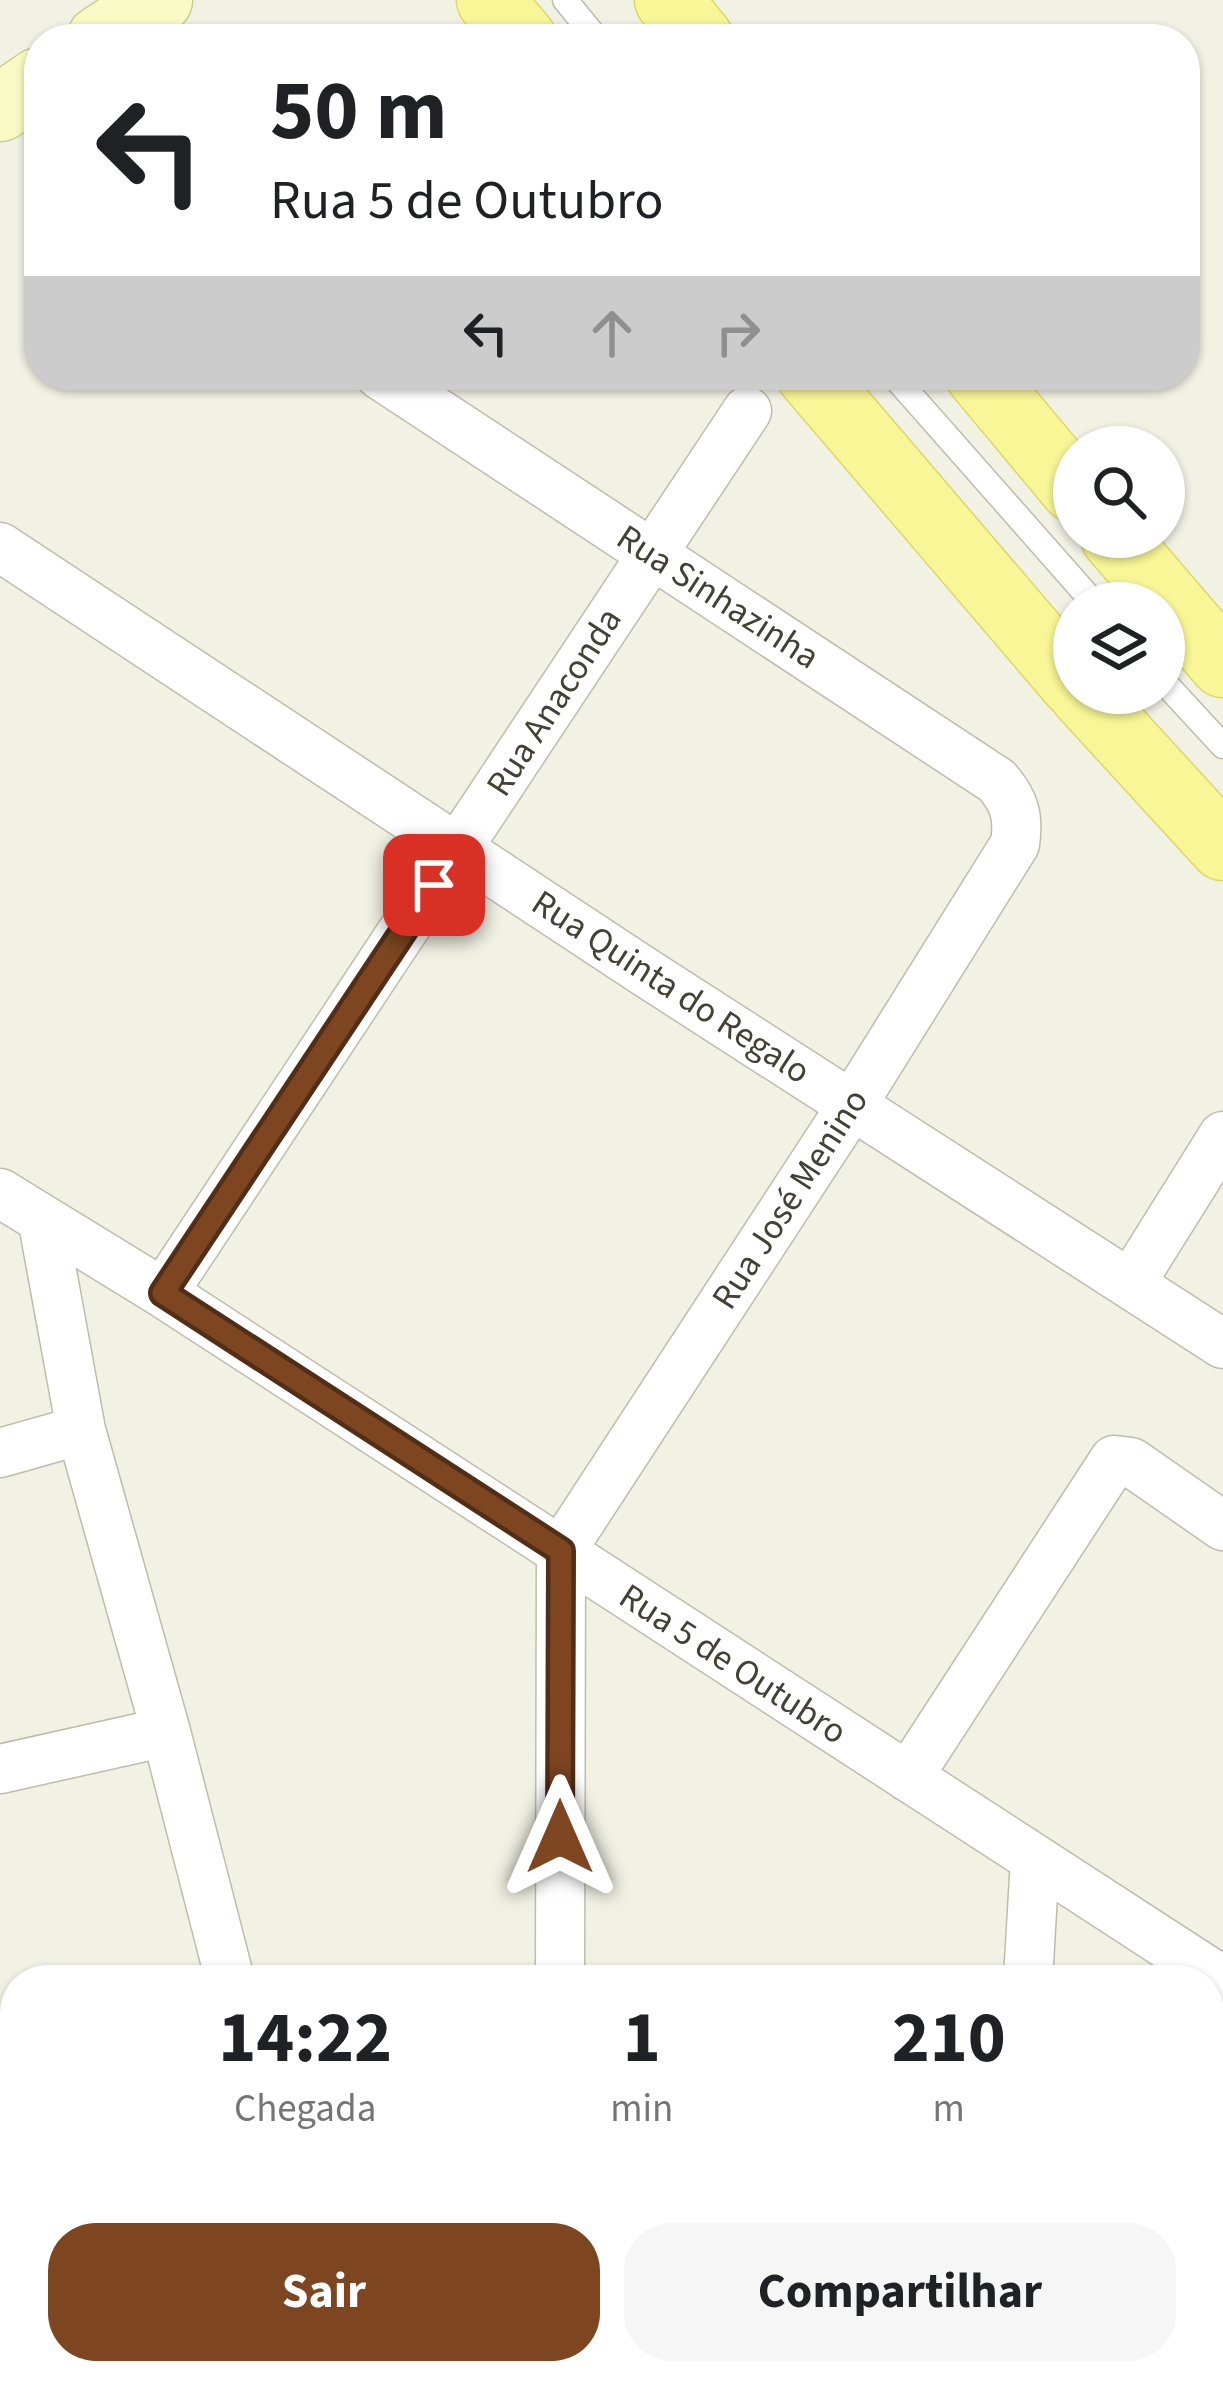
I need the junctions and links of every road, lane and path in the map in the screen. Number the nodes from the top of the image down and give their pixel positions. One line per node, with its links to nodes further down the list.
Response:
1 (490, 0): 4 (main road)
2 (565, 0): 5 (lane)
3 (668, 0): 6 (main road)
4 (510, 24)
5 (585, 24)
6 (688, 24)
7 (403, 390): 13 (street, Rua Sinhazinha)
8 (823, 390): 17 (main road)
9 (906, 390): 16 (lane)
10 (992, 390): 12 (main road)
11 (747, 411): 13 (street, Rua Anaconda)
12 (1053, 464)
13 (652, 553): 22 (street, Rua Sinhazinha); 23 (street, Rua Anaconda)
14 (1132, 558): 18 (main road)
15 (6, 565): 23 (street, Rua Quinta do Regalo)
16 (1075, 582)
17 (1053, 659)
18 (1223, 664)
19 (1185, 705): 21 (lane)
20 (1101, 714): 24 (main road)
21 (1223, 746)
22 (1015, 844): 25 (street, Rua José Menino)
23 (458, 848): 25 (street, Rua Quinta do Regalo); 30 (street, Rua Anaconda)
24 (1223, 848)
25 (852, 1105): 29 (street, Rua Quinta do Regalo); 35 (street, Rua José Menino)
26 (1223, 1136): 29 (street)
27 (0, 1193): 28 (street, Rua 5 de Outubro)
28 (44, 1223): 30 (street, Rua 5 de Outubro); 32 (street)
29 (1130, 1283): 31 (street, Rua Quinta do Regalo)
30 (163, 1293): 35 (street, Rua 5 de Outubro)
31 (1223, 1344)
32 (81, 1430): 33 (street); 36 (street)
33 (0, 1453)
34 (1223, 1526): 38 (street)
35 (561, 1551): 38 (street, Rua 5 de Outubro); 41 (street)
36 (166, 1732): 37 (street); 40 (street)
37 (0, 1769)
38 (908, 1778): 39 (street, Rua 5 de Outubro)
39 (1035, 1859): 42 (street); 43 (street, Rua 5 de Outubro)
40 (226, 1965)
41 (560, 1965)
42 (1029, 1965)
43 (1197, 1965)

